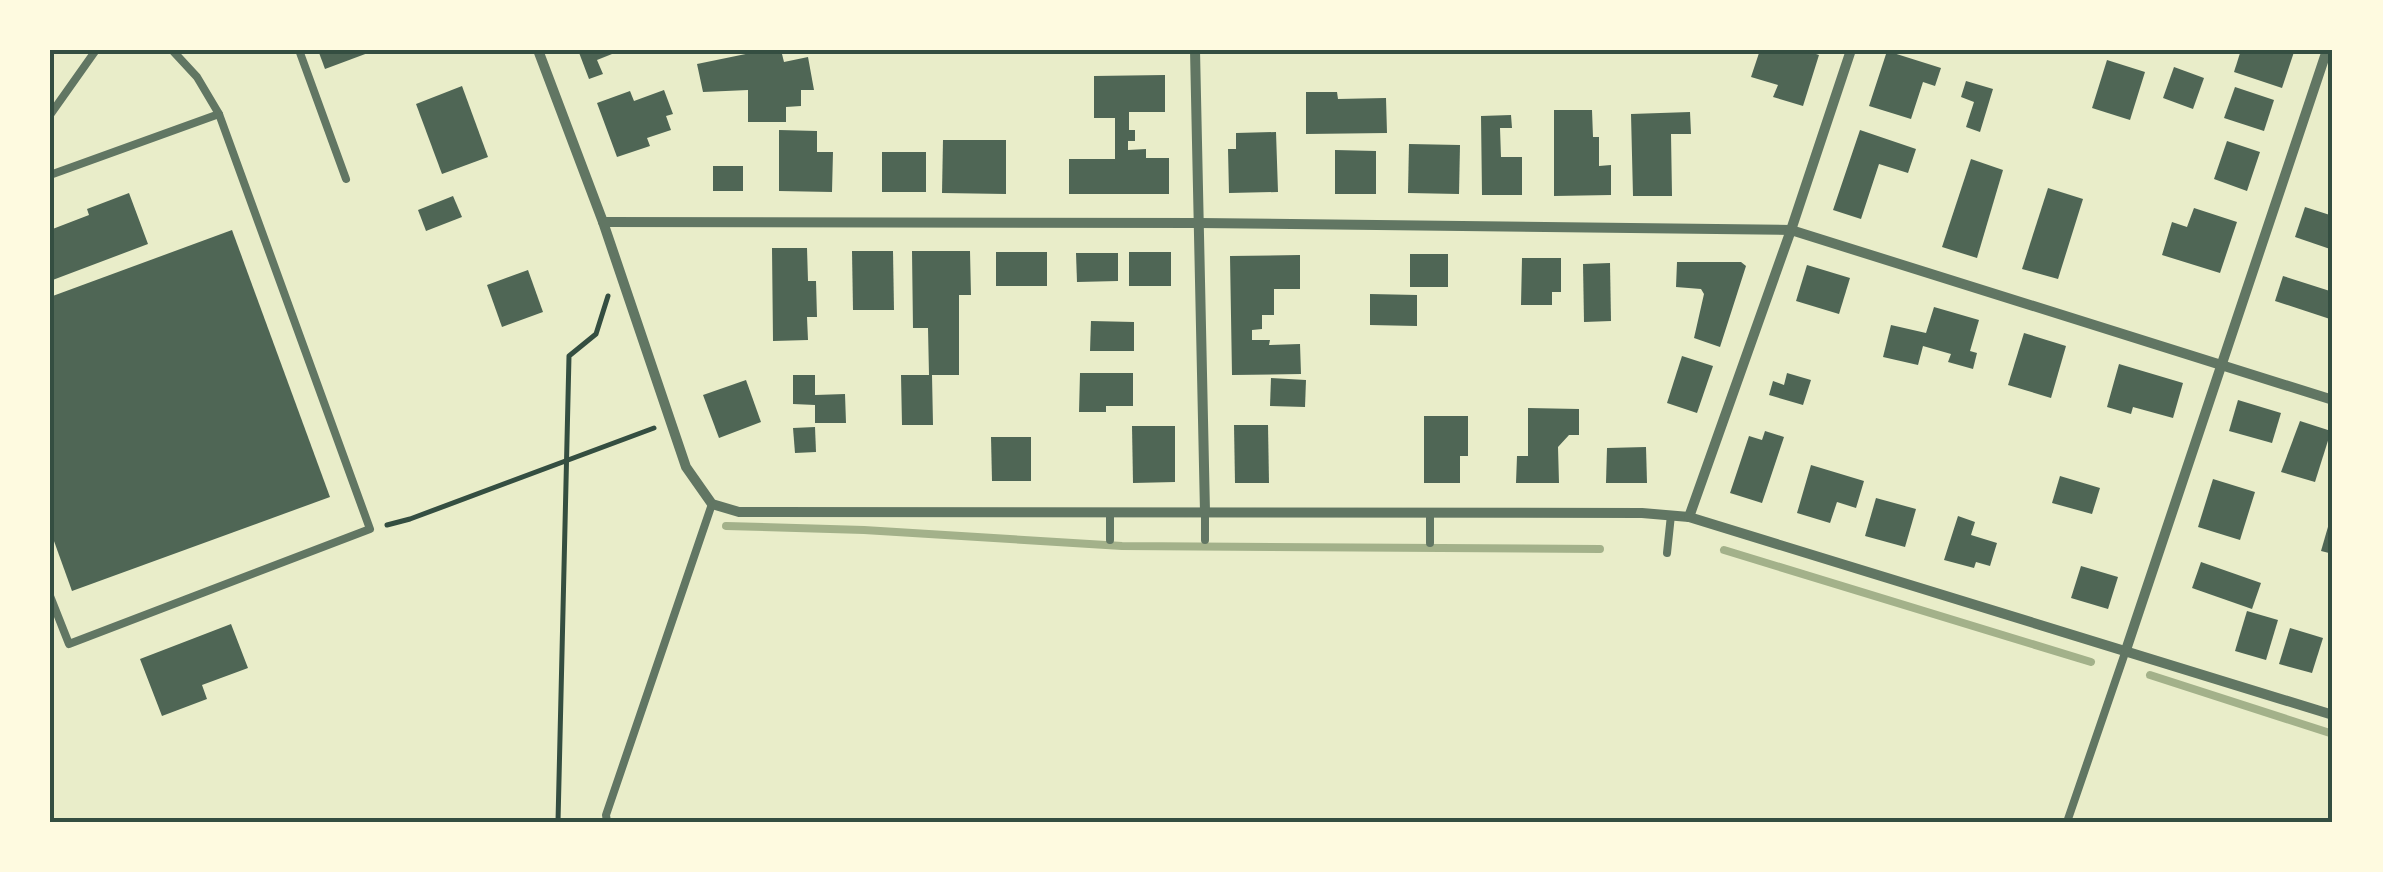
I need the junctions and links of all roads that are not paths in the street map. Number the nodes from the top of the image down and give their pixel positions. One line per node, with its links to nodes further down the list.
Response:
1 (96, 50): 9 (lane)
2 (172, 50): 8 (lane)
3 (299, 50): 11 (lane)
4 (538, 50): 12 (street)
5 (1194, 50): 13 (street)
6 (1851, 50): 14 (street)
7 (2327, 50): 15 (street)
8 (220, 114): 10 (lane); 29 (lane)
9 (50, 115)
10 (50, 175)
11 (346, 179)
12 (603, 222): 13 (street); 17 (street)
13 (1199, 223): 14 (street); 20 (street)
14 (1791, 230): 15 (street); 23 (street)
15 (2221, 366): 16 (street); 30 (street)
16 (2333, 400)
17 (712, 504): 18 (street); 32 (lane)
18 (862, 512): 19 (street); 24 (street)
19 (1110, 512): 20 (street); 25 (lane)
20 (1205, 512): 21 (street); 26 (lane)
21 (1430, 514): 22 (street); 27 (lane)
22 (1671, 516): 23 (street); 28 (lane)
23 (1689, 516): 30 (street)
24 (862, 525)
25 (1110, 540)
26 (1205, 540)
27 (1430, 542)
28 (1667, 553)
29 (50, 596)
30 (2126, 650): 31 (street); 33 (lane)
31 (2333, 714)
32 (607, 822)
33 (2067, 822)

